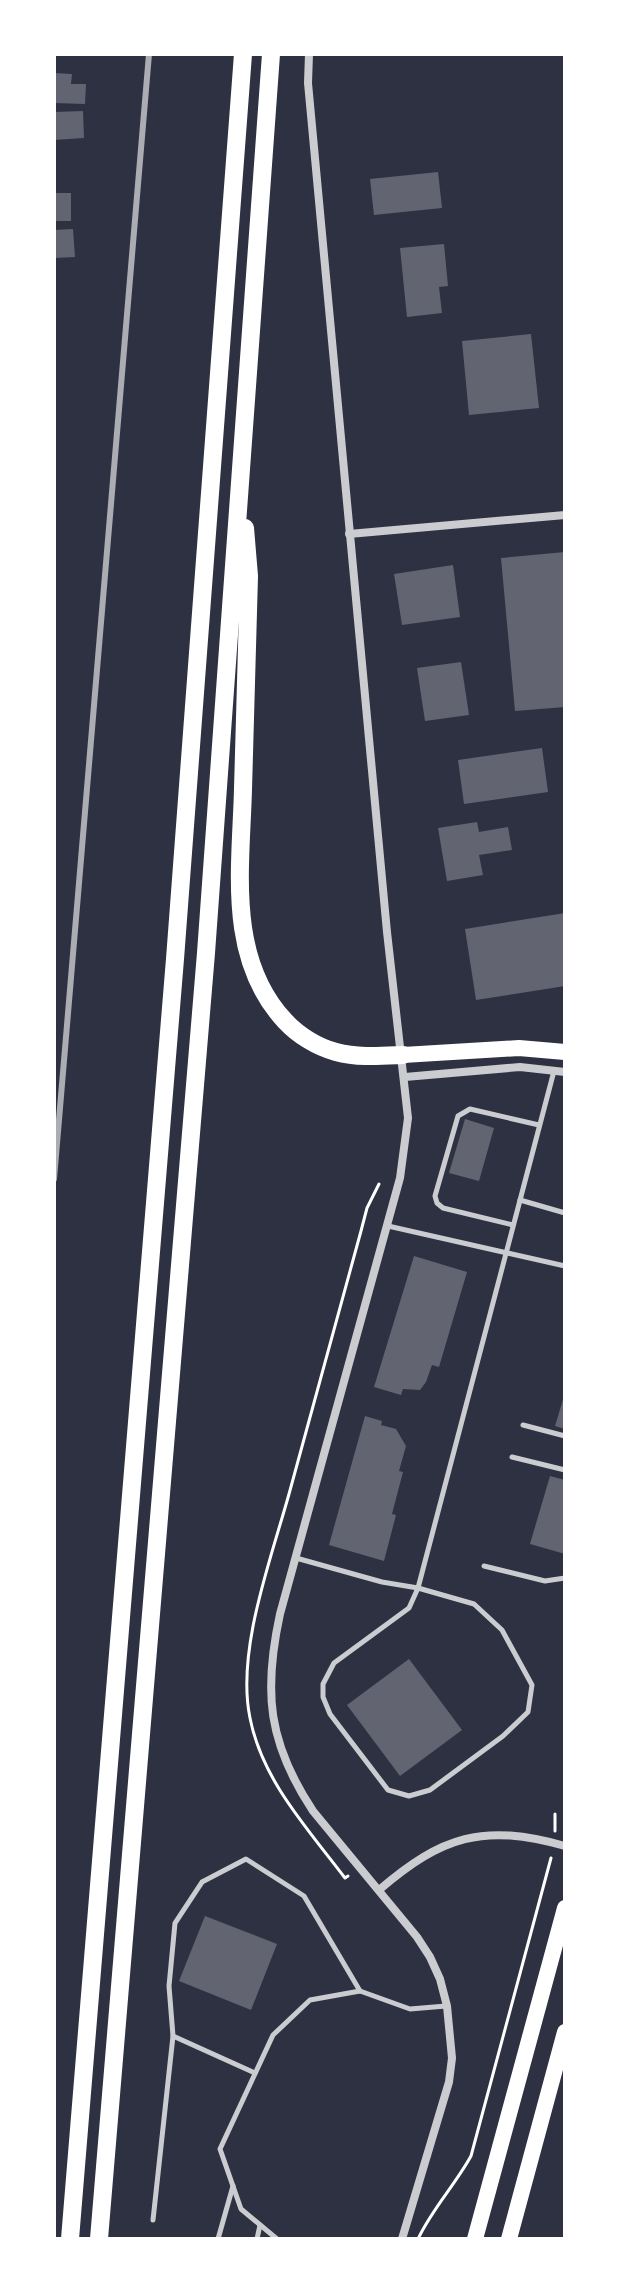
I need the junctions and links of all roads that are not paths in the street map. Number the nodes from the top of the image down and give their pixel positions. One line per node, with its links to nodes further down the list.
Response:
1 (243, 54): 38 (highway)
2 (271, 54): 4 (highway)
3 (309, 54): 6 (street)
4 (240, 464): 8 (highway); 39 (highway)
5 (565, 515): 6 (street)
6 (349, 534): 8 (street)
7 (565, 1052): 8 (main road)
8 (403, 1055): 11 (street)
9 (554, 1070): 10 (street); 11 (street); 12 (lane)
10 (565, 1072)
11 (405, 1077): 15 (street)
12 (539, 1125): 13 (lane); 16 (lane)
13 (520, 1200): 14 (lane); 16 (lane)
14 (565, 1213)
15 (387, 1225): 17 (lane); 23 (street)
16 (513, 1225): 17 (lane)
17 (505, 1254): 18 (lane); 26 (lane)
18 (565, 1266)
19 (523, 1425): 20 (lane)
20 (565, 1436)
21 (512, 1457): 22 (lane)
22 (565, 1470)
23 (295, 1558): 26 (lane); 28 (street)
24 (484, 1566): 25 (lane)
25 (565, 1578)
26 (418, 1588): 26 (lane)
27 (565, 1846): 28 (street)
28 (379, 1890): 31 (street)
29 (565, 1908): 44 (main road)
30 (360, 1991): 31 (lane); 33 (lane); 34 (lane)
31 (447, 2006): 43 (street)
32 (565, 2032): 45 (main road)
33 (173, 2036): 34 (lane); 36 (lane)
34 (255, 2073): 35 (lane)
35 (233, 2186): 37 (lane); 40 (lane)
36 (153, 2220)
37 (260, 2225): 41 (lane); 42 (lane)
38 (70, 2239)
39 (99, 2239)
40 (218, 2239)
41 (257, 2239)
42 (277, 2239)
43 (402, 2239)
44 (475, 2239)
45 (509, 2239)

